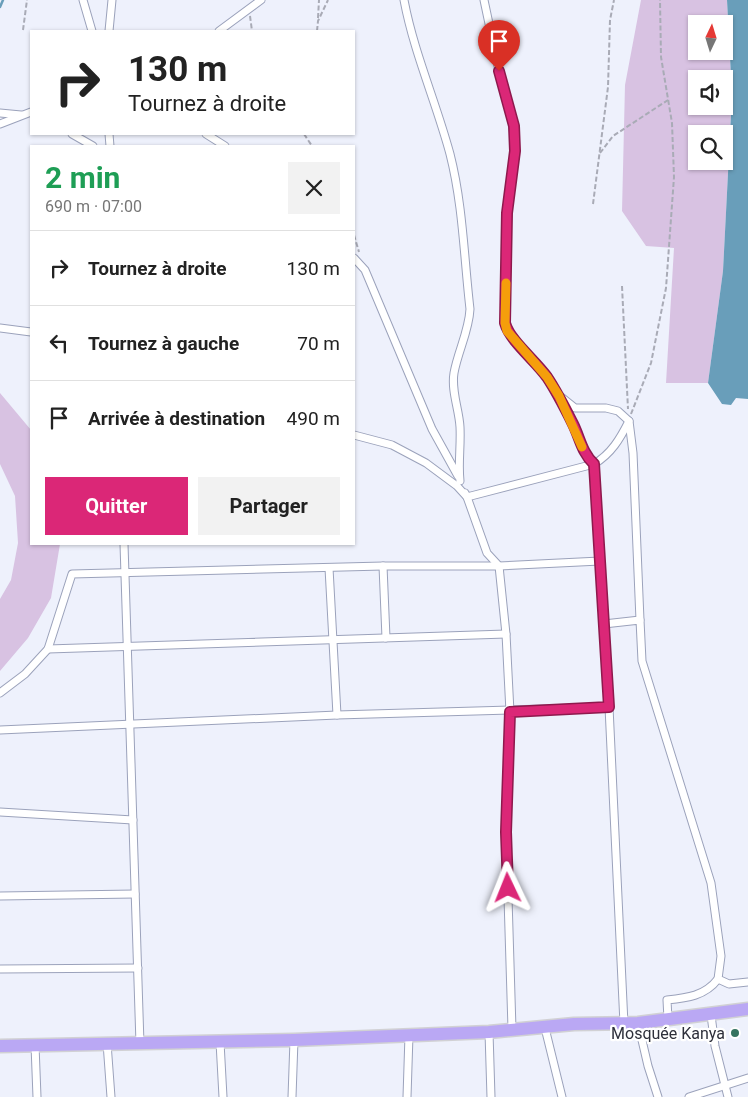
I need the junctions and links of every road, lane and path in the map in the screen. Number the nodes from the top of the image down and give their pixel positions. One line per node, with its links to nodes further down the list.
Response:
1 (27, 0): 12 (path)
2 (83, 0): 13 (street)
3 (112, 0): 14 (street)
4 (261, 0): 15 (street)
5 (319, 0): 11 (path)
6 (328, 0): 11 (path)
7 (404, 0): 35 (street)
8 (484, 0): 31 (street)
9 (614, 0): 25 (path)
10 (660, 0): 17 (path)
11 (318, 21): 16 (path)
12 (23, 30)
13 (92, 30)
14 (109, 30)
15 (220, 30)
16 (317, 30)
17 (668, 100): 25 (path); 32 (path)
18 (0, 113): 19 (street)
19 (29, 115): 20 (street)
20 (0, 124)
21 (74, 135): 23 (street)
22 (208, 135): 24 (street)
23 (91, 145)
24 (223, 145)
25 (598, 154): 26 (path)
26 (594, 204)
27 (355, 260): 35 (street)
28 (622, 286): 32 (path)
29 (0, 328): 30 (street)
30 (30, 332)
31 (559, 396): 32 (street); 34 (street)
32 (629, 421): 34 (street); 43 (street)
33 (355, 435): 36 (street)
34 (594, 464): 36 (street); 38 (street)
35 (460, 482): 36 (street)
36 (467, 497): 40 (street)
37 (124, 545): 42 (street)
38 (600, 561): 40 (street); 44 (street)
39 (382, 566): 40 (street); 41 (street); 46 (street)
40 (499, 566): 45 (street)
41 (329, 568): 42 (street); 47 (street)
42 (125, 572): 48 (street); 49 (street)
43 (640, 620): 44 (street); 62 (street)
44 (604, 624): 51 (street)
45 (506, 634): 46 (street); 52 (street)
46 (386, 638): 47 (street)
47 (333, 640): 48 (street); 53 (street)
48 (128, 646): 49 (street); 54 (street)
49 (48, 649): 50 (street)
50 (0, 693)
51 (609, 707): 52 (street); 68 (street)
52 (510, 712): 53 (street); 70 (street)
53 (337, 715): 54 (street)
54 (130, 725): 55 (street); 57 (street)
55 (0, 730)
56 (0, 812): 57 (street)
57 (133, 820): 58 (street)
58 (135, 894): 59 (street); 60 (street)
59 (0, 896)
60 (138, 968): 61 (street); 76 (street)
61 (0, 969)
62 (718, 979): 63 (street); 66 (street)
63 (748, 982)
64 (748, 1009): 65 (highway)
65 (711, 1015): 66 (highway); 80 (street)
66 (668, 1020): 67 (highway)
67 (638, 1023): 68 (highway); 88 (street)
68 (624, 1024): 69 (highway)
69 (545, 1028): 70 (highway); 87 (street)
70 (512, 1029): 71 (highway)
71 (490, 1032): 72 (highway); 86 (street)
72 (409, 1035): 73 (highway); 85 (street)
73 (294, 1040): 74 (highway); 84 (street)
74 (220, 1042): 76 (highway); 83 (street)
75 (107, 1043): 76 (highway); 78 (highway); 82 (street)
76 (140, 1044)
77 (0, 1046): 78 (highway)
78 (35, 1046): 81 (street)
79 (748, 1078): 80 (street)
80 (725, 1084): 89 (street); 90 (street)
81 (37, 1097)
82 (111, 1097)
83 (223, 1097)
84 (292, 1097)
85 (407, 1097)
86 (491, 1097)
87 (562, 1097)
88 (658, 1097)
89 (690, 1097)
90 (728, 1097)

